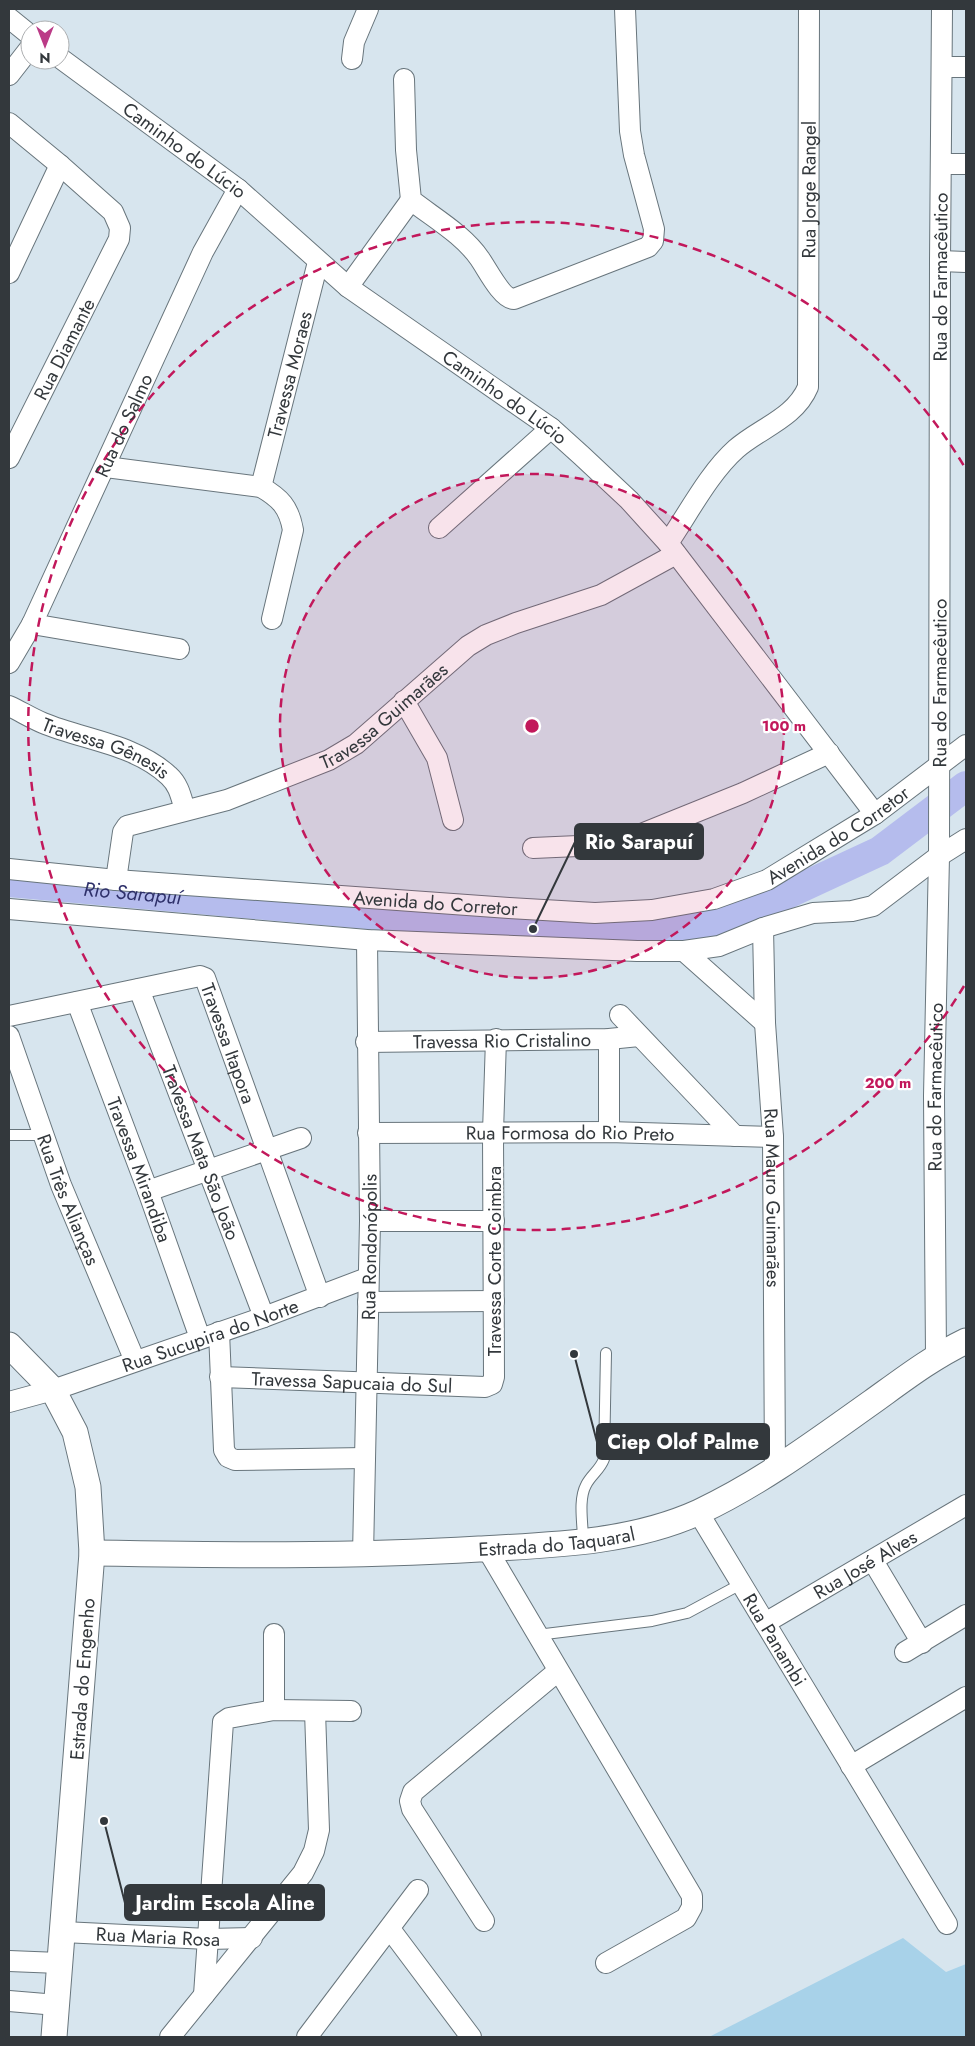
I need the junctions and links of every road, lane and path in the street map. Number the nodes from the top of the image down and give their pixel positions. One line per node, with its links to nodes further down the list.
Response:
1 (368, 9): 7 (street)
2 (625, 9): 19 (street)
3 (808, 9): 30 (street, Rua Jorge Rangel)
4 (942, 9): 11 (street, Rua do Farmacêutico)
5 (9, 18): 6 (street)
6 (20, 27)
7 (352, 59)
8 (20, 61): 12 (street)
9 (70, 65): 18 (street, Caminho do Lúcio)
10 (966, 66): 11 (street)
11 (942, 67): 15 (street, Rua do Farmacêutico)
12 (9, 75)
13 (404, 79): 19 (street)
14 (9, 123): 17 (street)
15 (942, 164): 16 (street); 20 (street, Rua do Farmacêutico)
16 (966, 164)
17 (60, 165): 23 (street); 26 (street, Rua Diamante)
18 (238, 189): 21 (street, Caminho do Lúcio); 27 (street, Rua do Salmo)
19 (411, 200): 24 (street)
20 (940, 261): 22 (street); 39 (street, Rua do Farmacêutico)
21 (318, 262): 24 (street, Caminho do Lúcio); 28 (street, Travessa Moraes)
22 (966, 262)
23 (9, 274)
24 (348, 287): 25 (street, Caminho do Lúcio)
25 (551, 428): 29 (street); 30 (street, Caminho do Lúcio)
26 (9, 458)
27 (106, 467): 28 (street); 32 (street, Rua do Salmo)
28 (261, 487): 31 (street)
29 (439, 528)
30 (672, 549): 35 (street, Travessa Guimarães); 38 (street, Caminho do Lúcio)
31 (272, 619)
32 (32, 624): 33 (street); 34 (street, Rua do Salmo)
33 (179, 649)
34 (9, 663)
35 (404, 701): 40 (street, Travessa Guimarães); 42 (street)
36 (9, 706): 40 (street, Travessa Gênesis)
37 (966, 745): 39 (street, Avenida do Corretor)
38 (828, 753): 41 (street, Caminho do Lúcio); 45 (street)
39 (938, 765): 41 (street, Avenida do Corretor); 44 (street, Rua do Farmacêutico)
40 (185, 810): 47 (street, Travessa Guimarães)
41 (875, 814): 47 (street, Avenida do Corretor)
42 (453, 820)
43 (966, 839): 44 (street, Avenida do Corretor)
44 (938, 847): 49 (street, Avenida do Corretor); 85 (street, Rua do Farmacêutico)
45 (533, 848)
46 (9, 869): 47 (street, Avenida do Corretor)
47 (116, 880)
48 (9, 909): 50 (street, Avenida do Corretor)
49 (763, 928): 51 (street, Avenida do Corretor); 56 (street, Rua Mauro Guimarães)
50 (367, 940): 51 (street, Avenida do Corretor); 61 (street, Rua Rondonópolis)
51 (684, 951): 56 (street)
52 (139, 988): 53 (street, Travessa Itapora); 70 (street, Travessa Itapora); 71 (street, Travessa Mata São João)
53 (77, 1002): 55 (street, Travessa Itapora); 72 (street, Travessa Mirandiba)
54 (620, 1015): 58 (street)
55 (9, 1016)
56 (765, 1023): 68 (street, Rua Mauro Guimarães)
57 (9, 1036): 66 (street, Rua Três Alianças)
58 (639, 1036): 59 (street, Travessa Rio Cristalino); 67 (street)
59 (609, 1038): 60 (street, Travessa Rio Cristalino); 63 (street)
60 (496, 1039): 61 (street, Travessa Rio Cristalino); 62 (street, Travessa Corte Coimbra)
61 (366, 1042): 64 (street, Rua Rondonópolis)
62 (493, 1132): 63 (street, Rua Formosa do Rio Preto); 64 (street, Rua Formosa do Rio Preto); 74 (street, Travessa Corte Coimbra)
63 (609, 1132): 67 (street, Rua Formosa do Rio Preto)
64 (368, 1133): 73 (street, Rua Rondonópolis)
65 (9, 1135): 66 (lane)
66 (42, 1135): 86 (street, Rua Três Alianças)
67 (735, 1136): 68 (street, Rua Formosa do Rio Preto)
68 (773, 1137): 93 (street, Rua Mauro Guimarães)
69 (302, 1138): 70 (street)
70 (268, 1150): 71 (street); 76 (street, Travessa Itapora)
71 (209, 1171): 72 (street); 79 (street, Travessa Mata São João)
72 (148, 1191): 81 (street, Travessa Mirandiba)
73 (370, 1221): 74 (street); 75 (street, Rua Rondonópolis)
74 (494, 1221): 77 (street, Travessa Corte Coimbra)
75 (367, 1278): 76 (street, Rua Sucupira do Norte); 78 (street, Rua Rondonópolis)
76 (320, 1297): 79 (street, Rua Sucupira do Norte)
77 (494, 1301): 78 (street); 89 (street, Travessa Corte Coimbra)
78 (368, 1302): 88 (street, Rua Rondonópolis)
79 (264, 1317): 80 (street, Rua Sucupira do Norte)
80 (219, 1332): 81 (street, Rua Sucupira do Norte); 87 (street)
81 (200, 1338): 86 (street, Rua Sucupira do Norte)
82 (966, 1341): 85 (street, Estrada do Taquaral)
83 (9, 1345): 90 (street, Estrada do Engenho)
84 (606, 1353): 96 (lane)
85 (936, 1355): 93 (street, Estrada do Taquaral)
86 (135, 1361): 90 (street, Rua Sucupira do Norte)
87 (220, 1377): 88 (street, Travessa Sapucaia do Sul); 92 (street)
88 (365, 1382): 89 (street, Travessa Sapucaia do Sul); 92 (street, Rua Rondonópolis)
89 (485, 1387)
90 (52, 1390): 91 (street, Rua Sucupira do Norte); 98 (street, Estrada do Engenho)
91 (9, 1402)
92 (365, 1458): 99 (street, Rua Rondonópolis)
93 (775, 1468): 95 (street, Estrada do Taquaral)
94 (966, 1505): 100 (street, Rua José Alves)
95 (698, 1512): 96 (street, Estrada do Taquaral); 101 (street, Rua Panambi)
96 (584, 1541): 97 (street, Estrada do Taquaral)
97 (487, 1549): 99 (street, Estrada do Taquaral); 105 (street)
98 (92, 1553): 99 (street, Estrada do Taquaral); 116 (street, Estrada do Engenho)
99 (363, 1554)
100 (873, 1561): 102 (street); 103 (street, Rua José Alves)
101 (741, 1584): 103 (street, Rua Panambi); 105 (lane)
102 (966, 1615)
103 (765, 1623): 111 (street, Rua Panambi)
104 (274, 1634): 108 (street)
105 (537, 1635): 106 (street)
106 (558, 1671): 113 (street); 121 (street)
107 (966, 1697): 111 (street)
108 (274, 1710): 109 (street); 118 (street)
109 (315, 1711): 110 (street); 117 (street)
110 (351, 1711)
111 (851, 1766): 114 (street, Rua Panambi)
112 (418, 1890): 115 (street)
113 (484, 1921)
114 (947, 1924)
115 (390, 1929): 127 (street); 128 (street)
116 (63, 1932): 118 (street, Rua Maria Rosa); 120 (street, Estrada do Engenho)
117 (252, 1938): 118 (street, Rua Maria Rosa); 122 (street)
118 (208, 1939): 122 (street)
119 (9, 1961): 120 (street)
120 (59, 1963): 124 (street, Estrada do Engenho)
121 (606, 1963)
122 (204, 1995): 126 (street)
123 (9, 2001): 124 (street)
124 (57, 2005): 125 (street, Estrada do Engenho)
125 (54, 2037)
126 (170, 2037)
127 (307, 2037)
128 (471, 2037)

